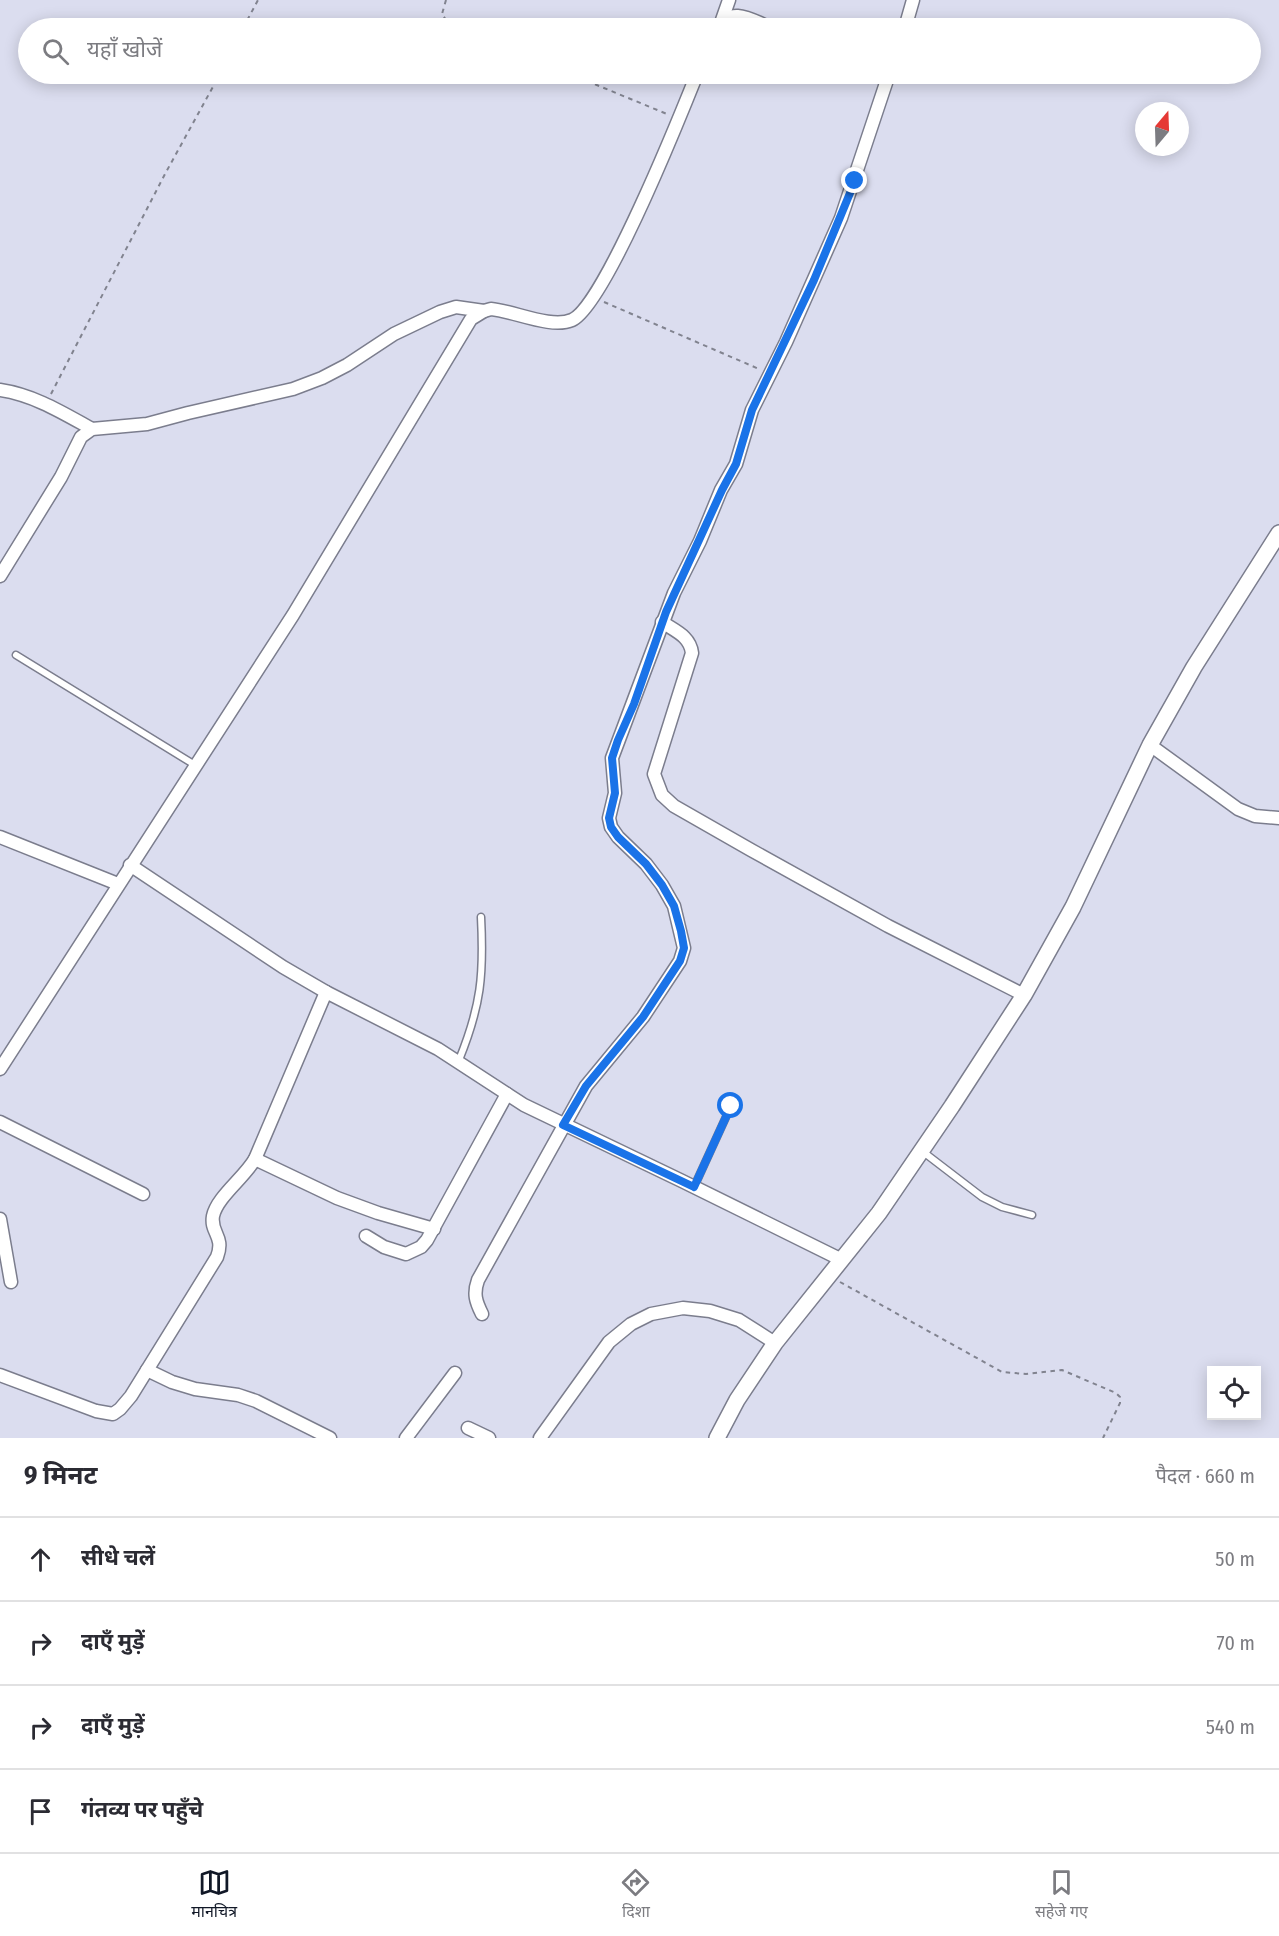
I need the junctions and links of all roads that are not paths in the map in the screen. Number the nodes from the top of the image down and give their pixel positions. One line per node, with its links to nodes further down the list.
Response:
1 (729, 0): 3 (street)
2 (913, 0): 6 (street)
3 (722, 18)
4 (728, 18): 5 (street)
5 (744, 18)
6 (908, 18)
7 (694, 84): 9 (street)
8 (884, 84): 14 (street)
9 (484, 311): 11 (street); 17 (street)
10 (0, 390): 11 (street)
11 (92, 429): 13 (street)
12 (1279, 533): 16 (street)
13 (0, 576)
14 (662, 622): 24 (street); 30 (street)
15 (16, 655): 17 (lane)
16 (1150, 745): 18 (street); 24 (street)
17 (195, 765): 20 (street)
18 (1279, 818)
19 (0, 837): 21 (street)
20 (130, 865): 21 (street); 23 (street)
21 (118, 884): 26 (street)
22 (481, 916): 25 (lane)
23 (326, 992): 25 (street); 32 (street)
24 (1024, 995): 31 (street)
25 (459, 1060): 27 (street)
26 (0, 1069)
27 (507, 1094): 30 (street); 37 (street)
28 (731, 1106): 33 (lane)
29 (0, 1122): 34 (street)
30 (563, 1125): 33 (street); 41 (street)
31 (922, 1151): 35 (lane); 39 (street)
32 (255, 1159): 37 (street); 43 (street)
33 (694, 1187): 39 (street)
34 (143, 1194)
35 (1032, 1215)
36 (0, 1219): 40 (street)
37 (434, 1229): 38 (street)
38 (366, 1236)
39 (842, 1260): 42 (street)
40 (11, 1282)
41 (482, 1314)
42 (776, 1343): 50 (street); 51 (street)
43 (147, 1370): 45 (street); 47 (street)
44 (455, 1373): 48 (street)
45 (0, 1375)
46 (468, 1428): 49 (street)
47 (330, 1438)
48 (406, 1438)
49 (489, 1438)
50 (540, 1438)
51 (717, 1438)

